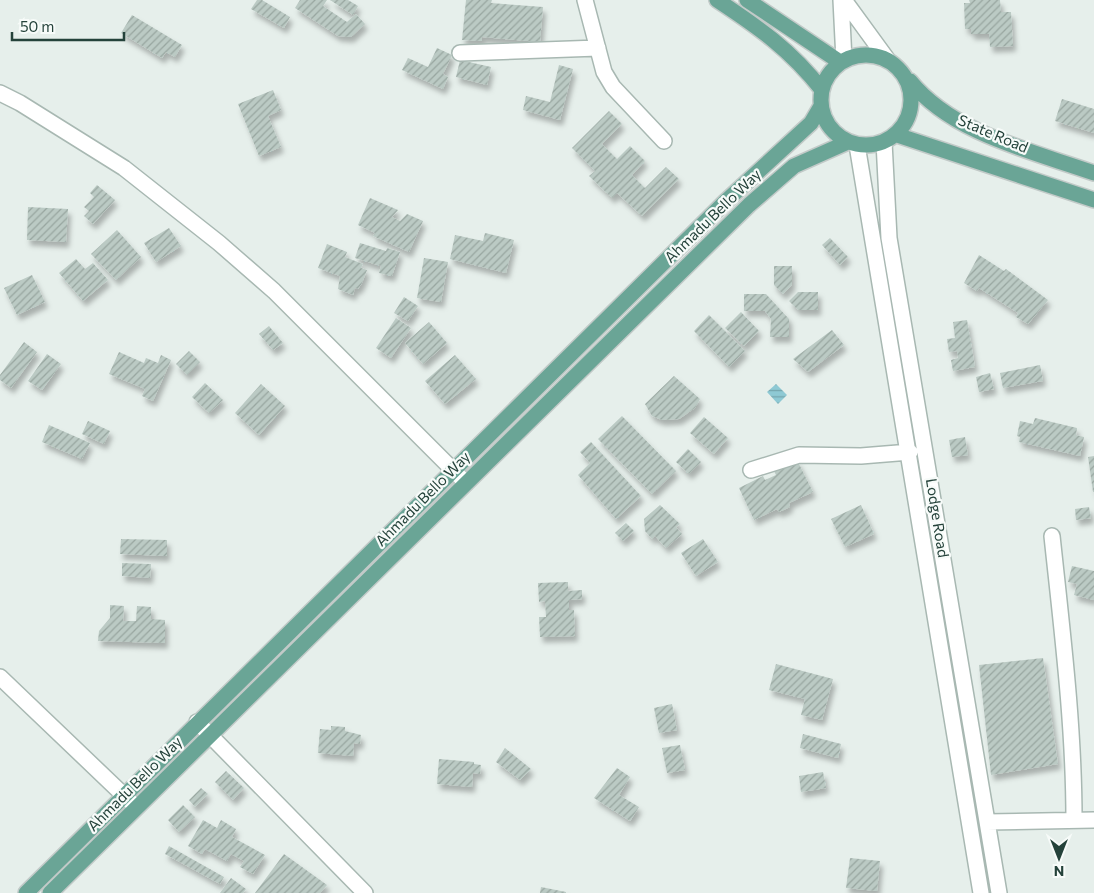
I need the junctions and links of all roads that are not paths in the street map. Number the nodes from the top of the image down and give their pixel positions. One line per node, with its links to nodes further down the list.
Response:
1 (585, 0): 5 (street)
2 (717, 0): 10 (main road)
3 (747, 0): 8 (main road)
4 (843, 0): 7 (street); 8 (street)
5 (598, 48): 6 (street); 14 (street)
6 (460, 53)
7 (887, 59): 8 (main road); 9 (main road)
8 (842, 61): 10 (main road)
9 (904, 74): 13 (main road); 16 (main road, State Road)
10 (822, 90): 12 (main road)
11 (0, 93): 22 (street)
12 (821, 106): 15 (main road); 18 (main road, Ahmadu Bello Way)
13 (890, 139): 15 (main road); 17 (main road, State Road); 32 (street, Lodge Road)
14 (664, 141)
15 (852, 144): 19 (main road, Ahmadu Bello Way); 20 (street, Lodge Road)
16 (1094, 173)
17 (1094, 200)
18 (540, 384): 19 (main road); 22 (main road, Ahmadu Bello Way)
19 (554, 396): 23 (main road, Ahmadu Bello Way)
20 (910, 452): 21 (street); 36 (street, Lodge Road)
21 (751, 470)
22 (452, 471): 23 (street); 26 (main road, Ahmadu Bello Way)
23 (466, 483): 27 (main road, Ahmadu Bello Way)
24 (1052, 536): 30 (street)
25 (0, 677): 28 (street)
26 (197, 722): 27 (street); 28 (main road, Ahmadu Bello Way)
27 (211, 734): 29 (main road, Ahmadu Bello Way); 35 (street)
28 (123, 795): 29 (street); 33 (main road, Ahmadu Bello Way)
29 (136, 807): 34 (main road, Ahmadu Bello Way)
30 (1074, 820): 31 (street); 32 (street)
31 (1094, 820)
32 (987, 822): 37 (street, Lodge Road)
33 (26, 893)
34 (50, 893)
35 (365, 893)
36 (982, 893)
37 (999, 893)

